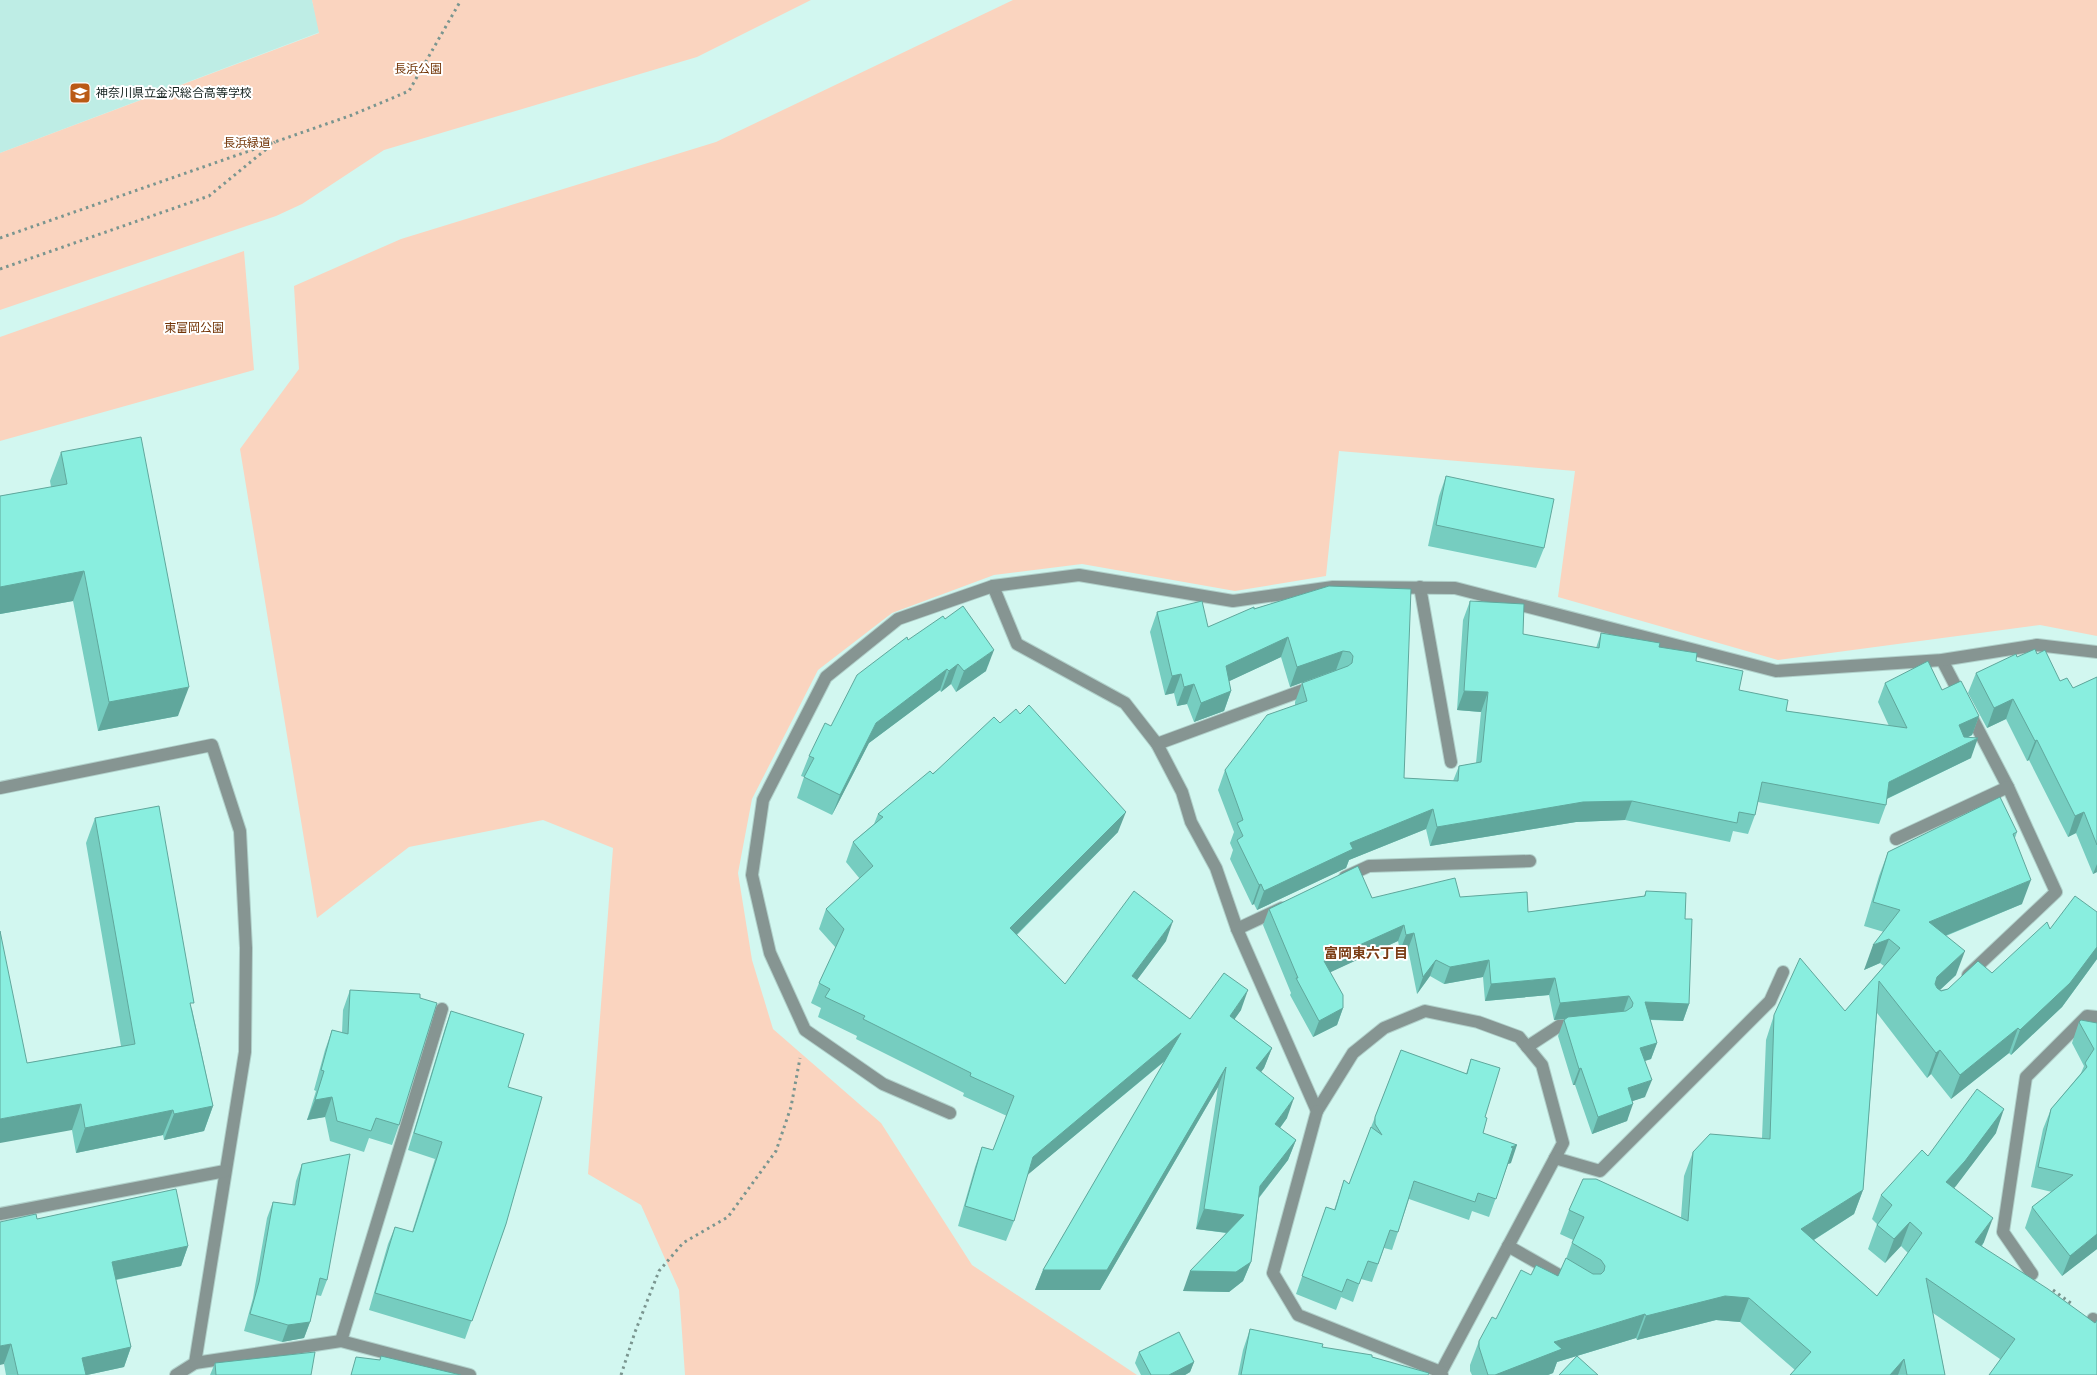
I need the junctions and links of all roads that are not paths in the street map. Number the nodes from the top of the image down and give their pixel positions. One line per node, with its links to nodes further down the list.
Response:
1 (992, 586): 2 (street); 6 (street); 22 (street)
2 (1420, 587): 4 (street); 7 (street)
3 (2097, 652): 4 (street)
4 (1942, 660): 8 (street)
5 (1320, 684): 6 (street)
6 (1157, 744): 14 (street)
7 (1451, 762)
8 (2008, 787): 10 (street); 16 (street)
9 (0, 788): 24 (street)
10 (1896, 839)
11 (1530, 861): 12 (street)
12 (1334, 883)
13 (1290, 904): 14 (street)
14 (1237, 929): 21 (street)
15 (1783, 972): 23 (street)
16 (1955, 987)
17 (442, 1009): 29 (street)
18 (2097, 1018): 27 (street)
19 (1593, 1023): 20 (street)
20 (1527, 1047): 21 (street); 23 (street)
21 (1317, 1111): 31 (street)
22 (950, 1113)
23 (1555, 1158): 26 (street)
24 (225, 1171): 25 (street); 30 (street)
25 (0, 1214)
26 (1508, 1246): 28 (street); 31 (street)
27 (2032, 1274)
28 (1588, 1291)
29 (341, 1341): 30 (street); 33 (street)
30 (195, 1363): 32 (street)
31 (1442, 1373)
32 (176, 1375)
33 (470, 1375)

